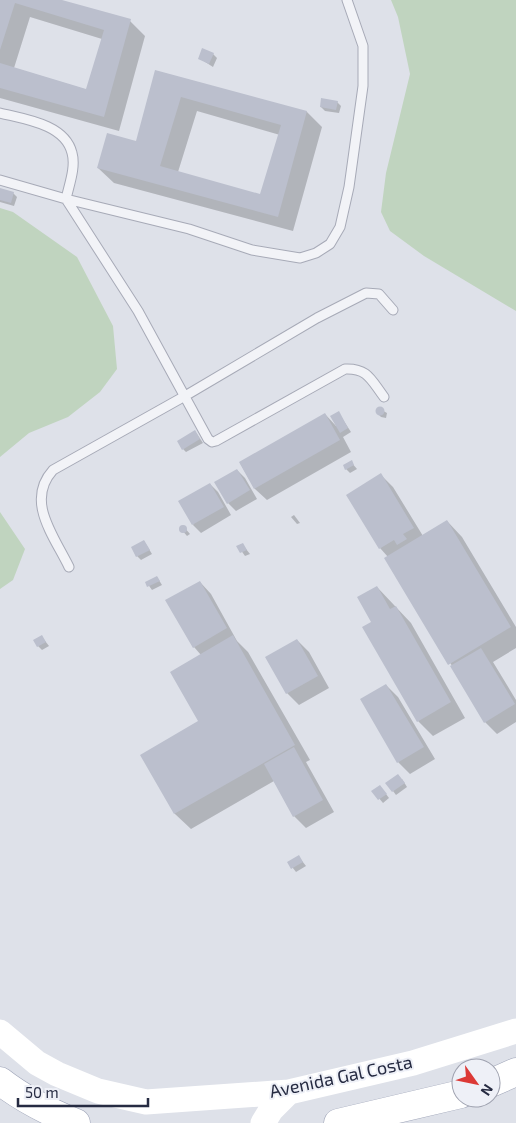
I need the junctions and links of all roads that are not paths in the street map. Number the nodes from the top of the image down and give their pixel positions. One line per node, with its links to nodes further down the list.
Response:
1 (347, 0): 4 (lane)
2 (0, 114): 4 (lane)
3 (0, 180): 4 (lane)
4 (66, 199): 6 (lane)
5 (393, 310): 6 (lane)
6 (185, 396): 7 (lane); 8 (lane)
7 (384, 397)
8 (69, 567)
9 (516, 1031): 14 (street, Avenida Gal Costa)
10 (0, 1032): 14 (street, Avenida Gal Costa)
11 (516, 1072): 12 (main road)
12 (501, 1079)
13 (0, 1081): 16 (main road)
14 (288, 1092): 17 (street)
15 (451, 1096): 18 (main road)
16 (76, 1123)
17 (263, 1123)
18 (338, 1123)

